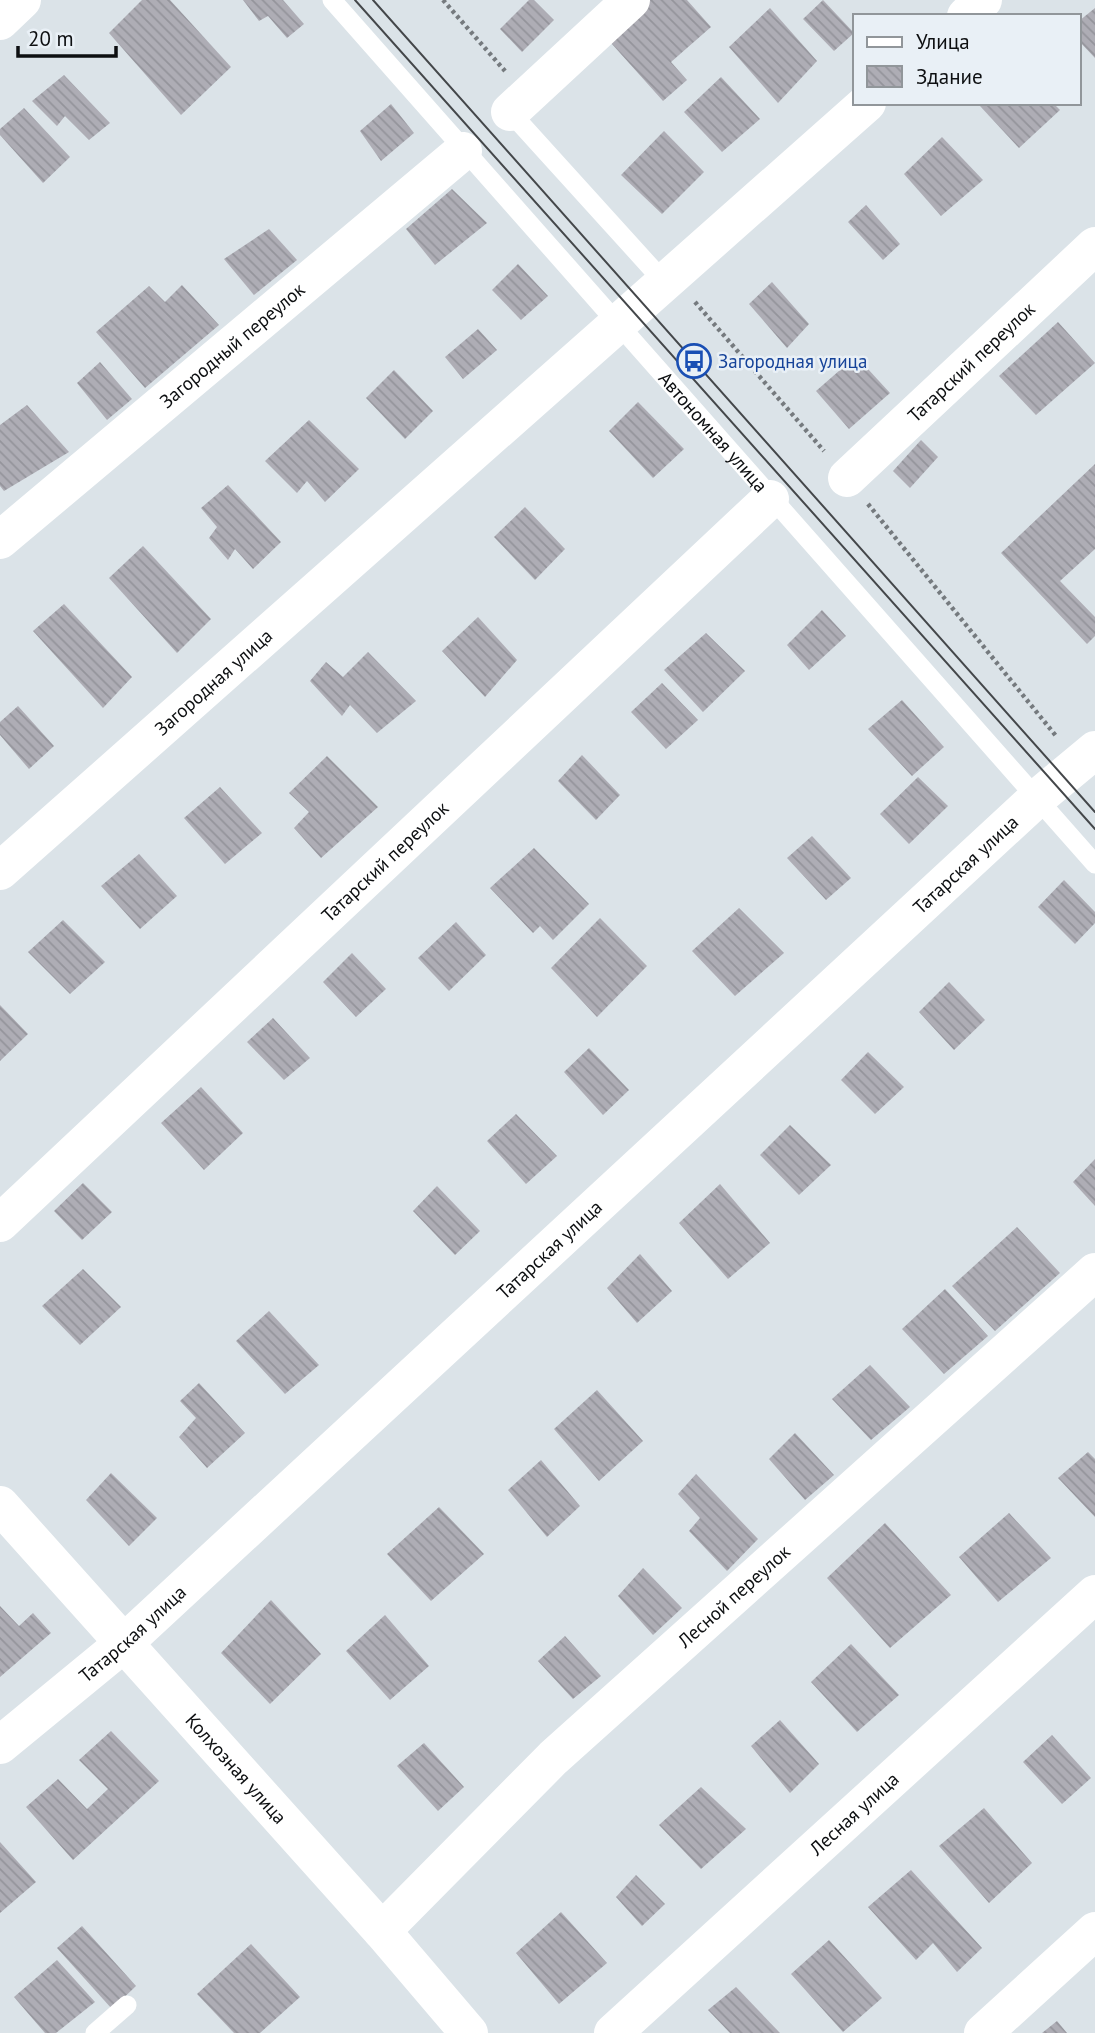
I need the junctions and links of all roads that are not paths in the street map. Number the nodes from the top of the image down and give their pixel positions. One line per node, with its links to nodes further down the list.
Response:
1 (22, 0): 6 (street)
2 (332, 0): 9 (lane, Автономная улица)
3 (631, 0): 8 (street)
4 (983, 0): 5 (street)
5 (968, 14)
6 (0, 21)
7 (865, 105): 11 (street, Загородная улица)
8 (510, 111): 11 (lane)
9 (463, 151): 12 (lane, Автономная улица); 15 (street, Загородный переулок)
10 (1095, 246): 13 (street, Татарский переулок)
11 (665, 283): 12 (street, Загородная улица)
12 (619, 323): 14 (lane, Автономная улица); 19 (street, Загородная улица)
13 (847, 478)
14 (770, 499): 17 (lane, Автономная улица); 20 (street, Татарский переулок)
15 (0, 540)
16 (1087, 757): 17 (street, Татарская улица)
17 (1035, 800): 18 (lane, Автономная улица); 24 (street, Татарская улица)
18 (1095, 864)
19 (0, 871)
20 (0, 1223)
21 (1095, 1272): 26 (street, Лесной переулок)
22 (0, 1505): 24 (street, Колхозная улица)
23 (1095, 1594): 31 (street, Лесная улица)
24 (123, 1644): 25 (street, Татарская улица); 26 (street, Колхозная улица)
25 (0, 1745)
26 (383, 1931): 30 (street, Колхозная улица)
27 (1095, 1931): 32 (street)
28 (127, 2005): 29 (lane)
29 (95, 2033)
30 (468, 2033)
31 (613, 2033)
32 (984, 2033)

